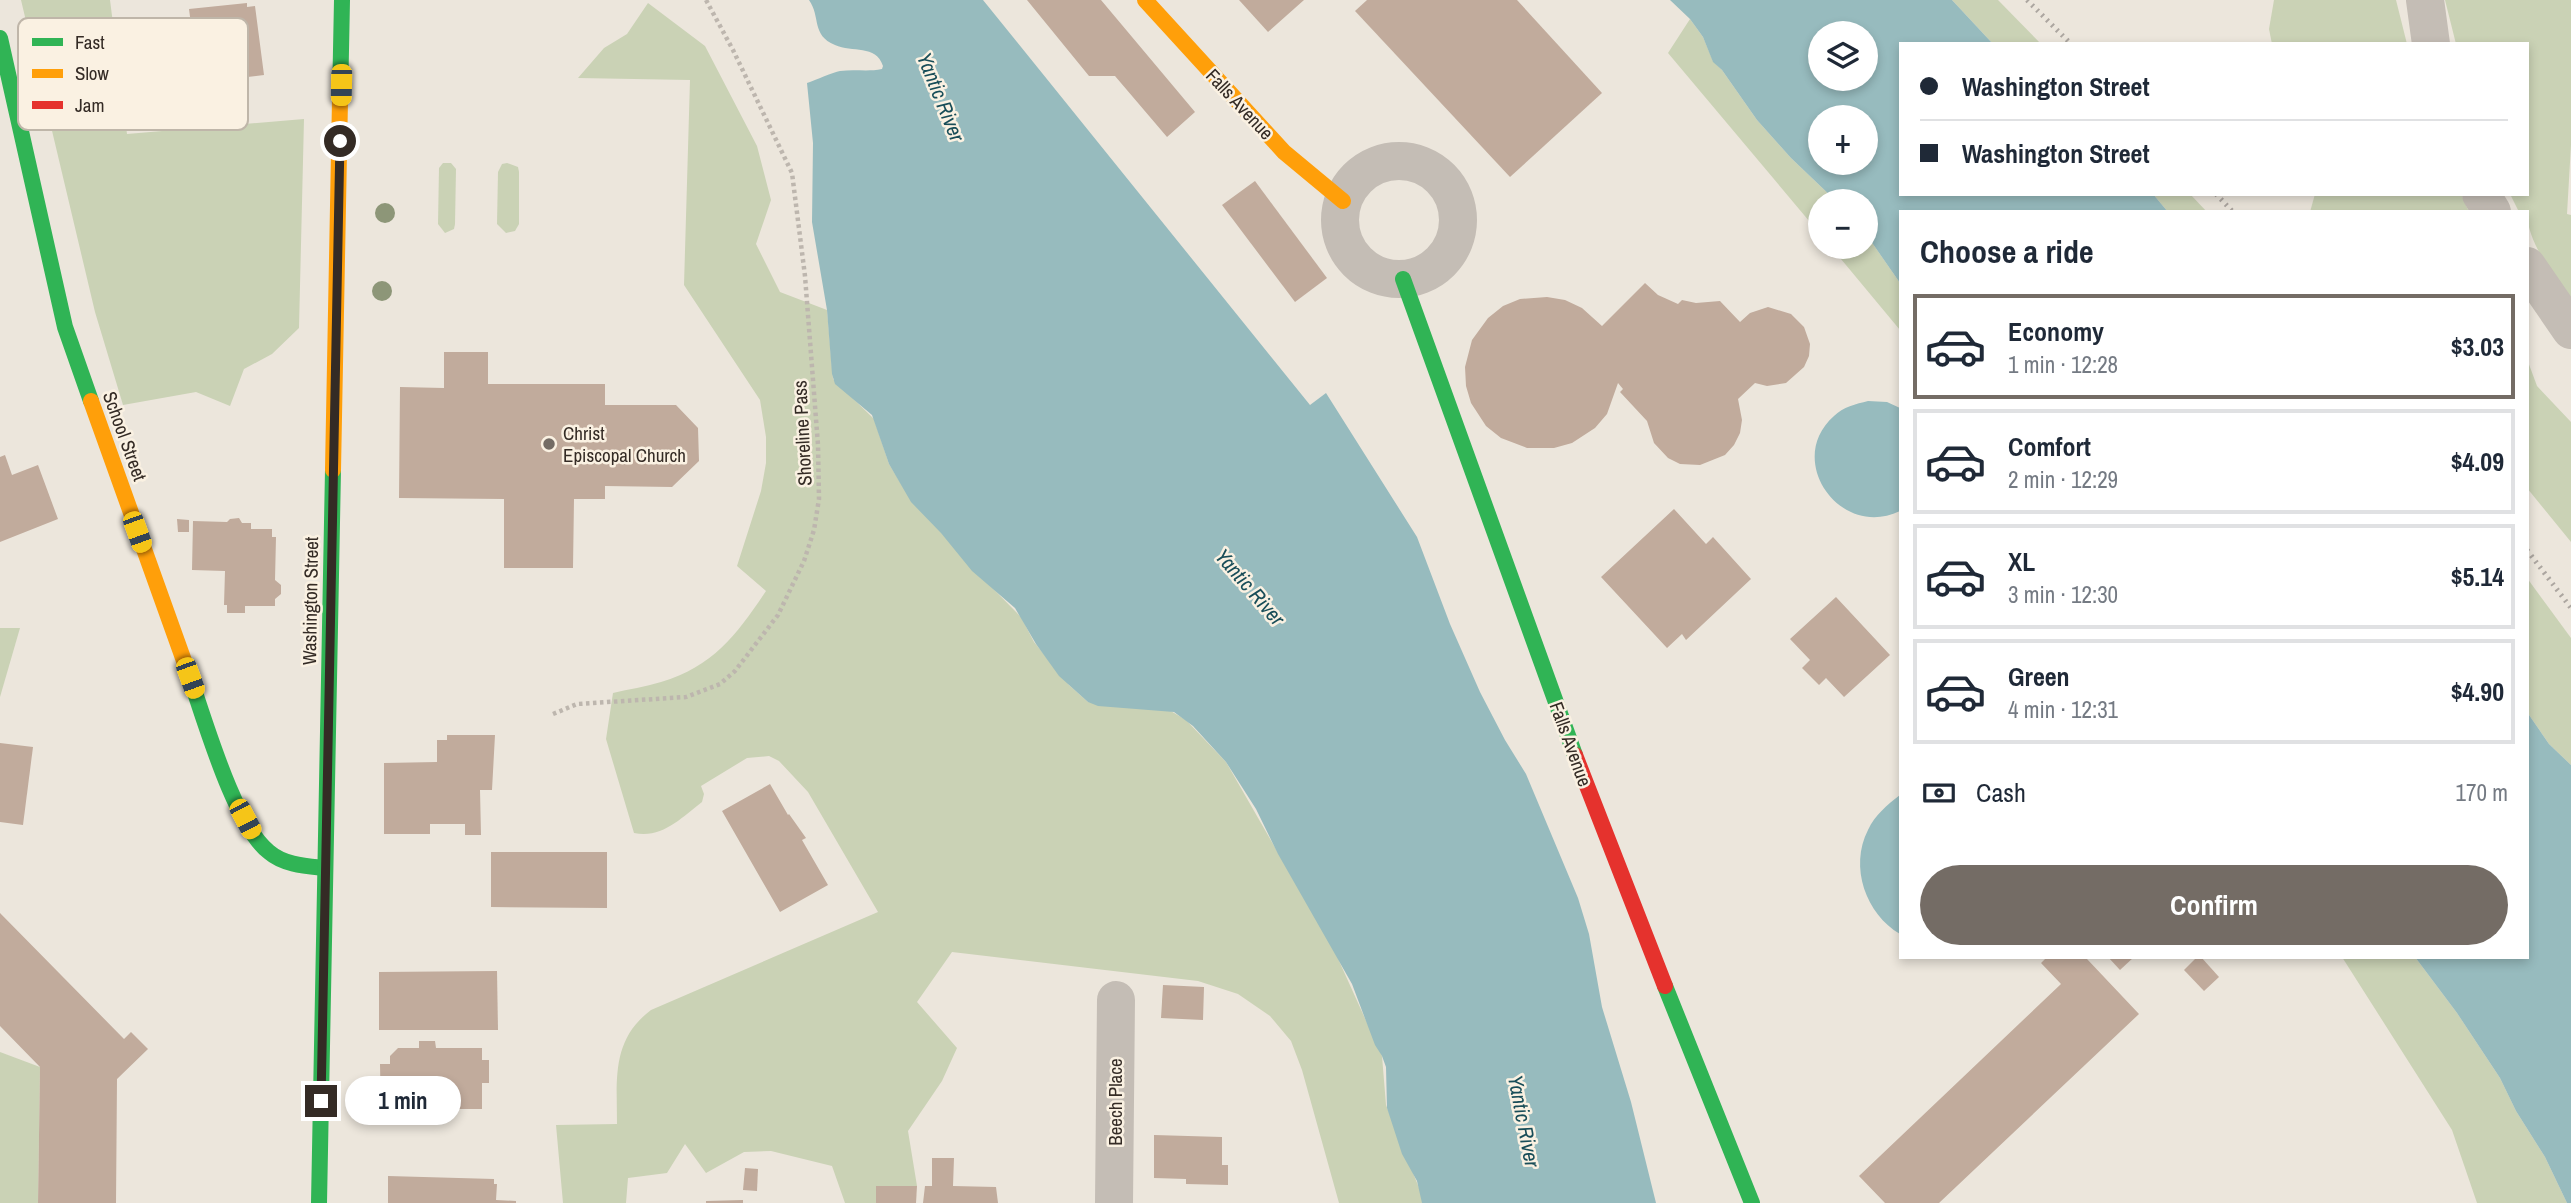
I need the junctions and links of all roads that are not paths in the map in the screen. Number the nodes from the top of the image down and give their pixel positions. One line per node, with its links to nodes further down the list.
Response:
1 (342, 0): 12 (main road, Washington Street)
2 (1145, 0): 8 (main road, Falls Avenue)
3 (2425, 0): 5 (street)
4 (0, 38): 6 (main road, School Street)
5 (2431, 42)
6 (18, 118)
7 (21, 130): 12 (main road, School Street)
8 (1343, 201): 10 (street); 10 (street)
9 (2529, 269): 11 (street)
10 (1403, 279): 16 (main road, Falls Avenue)
11 (2571, 330)
12 (325, 868): 14 (main road, Washington Street)
13 (1116, 1000): 15 (street, Beech Place)
14 (319, 1203)
15 (1114, 1203)
16 (1752, 1203)

